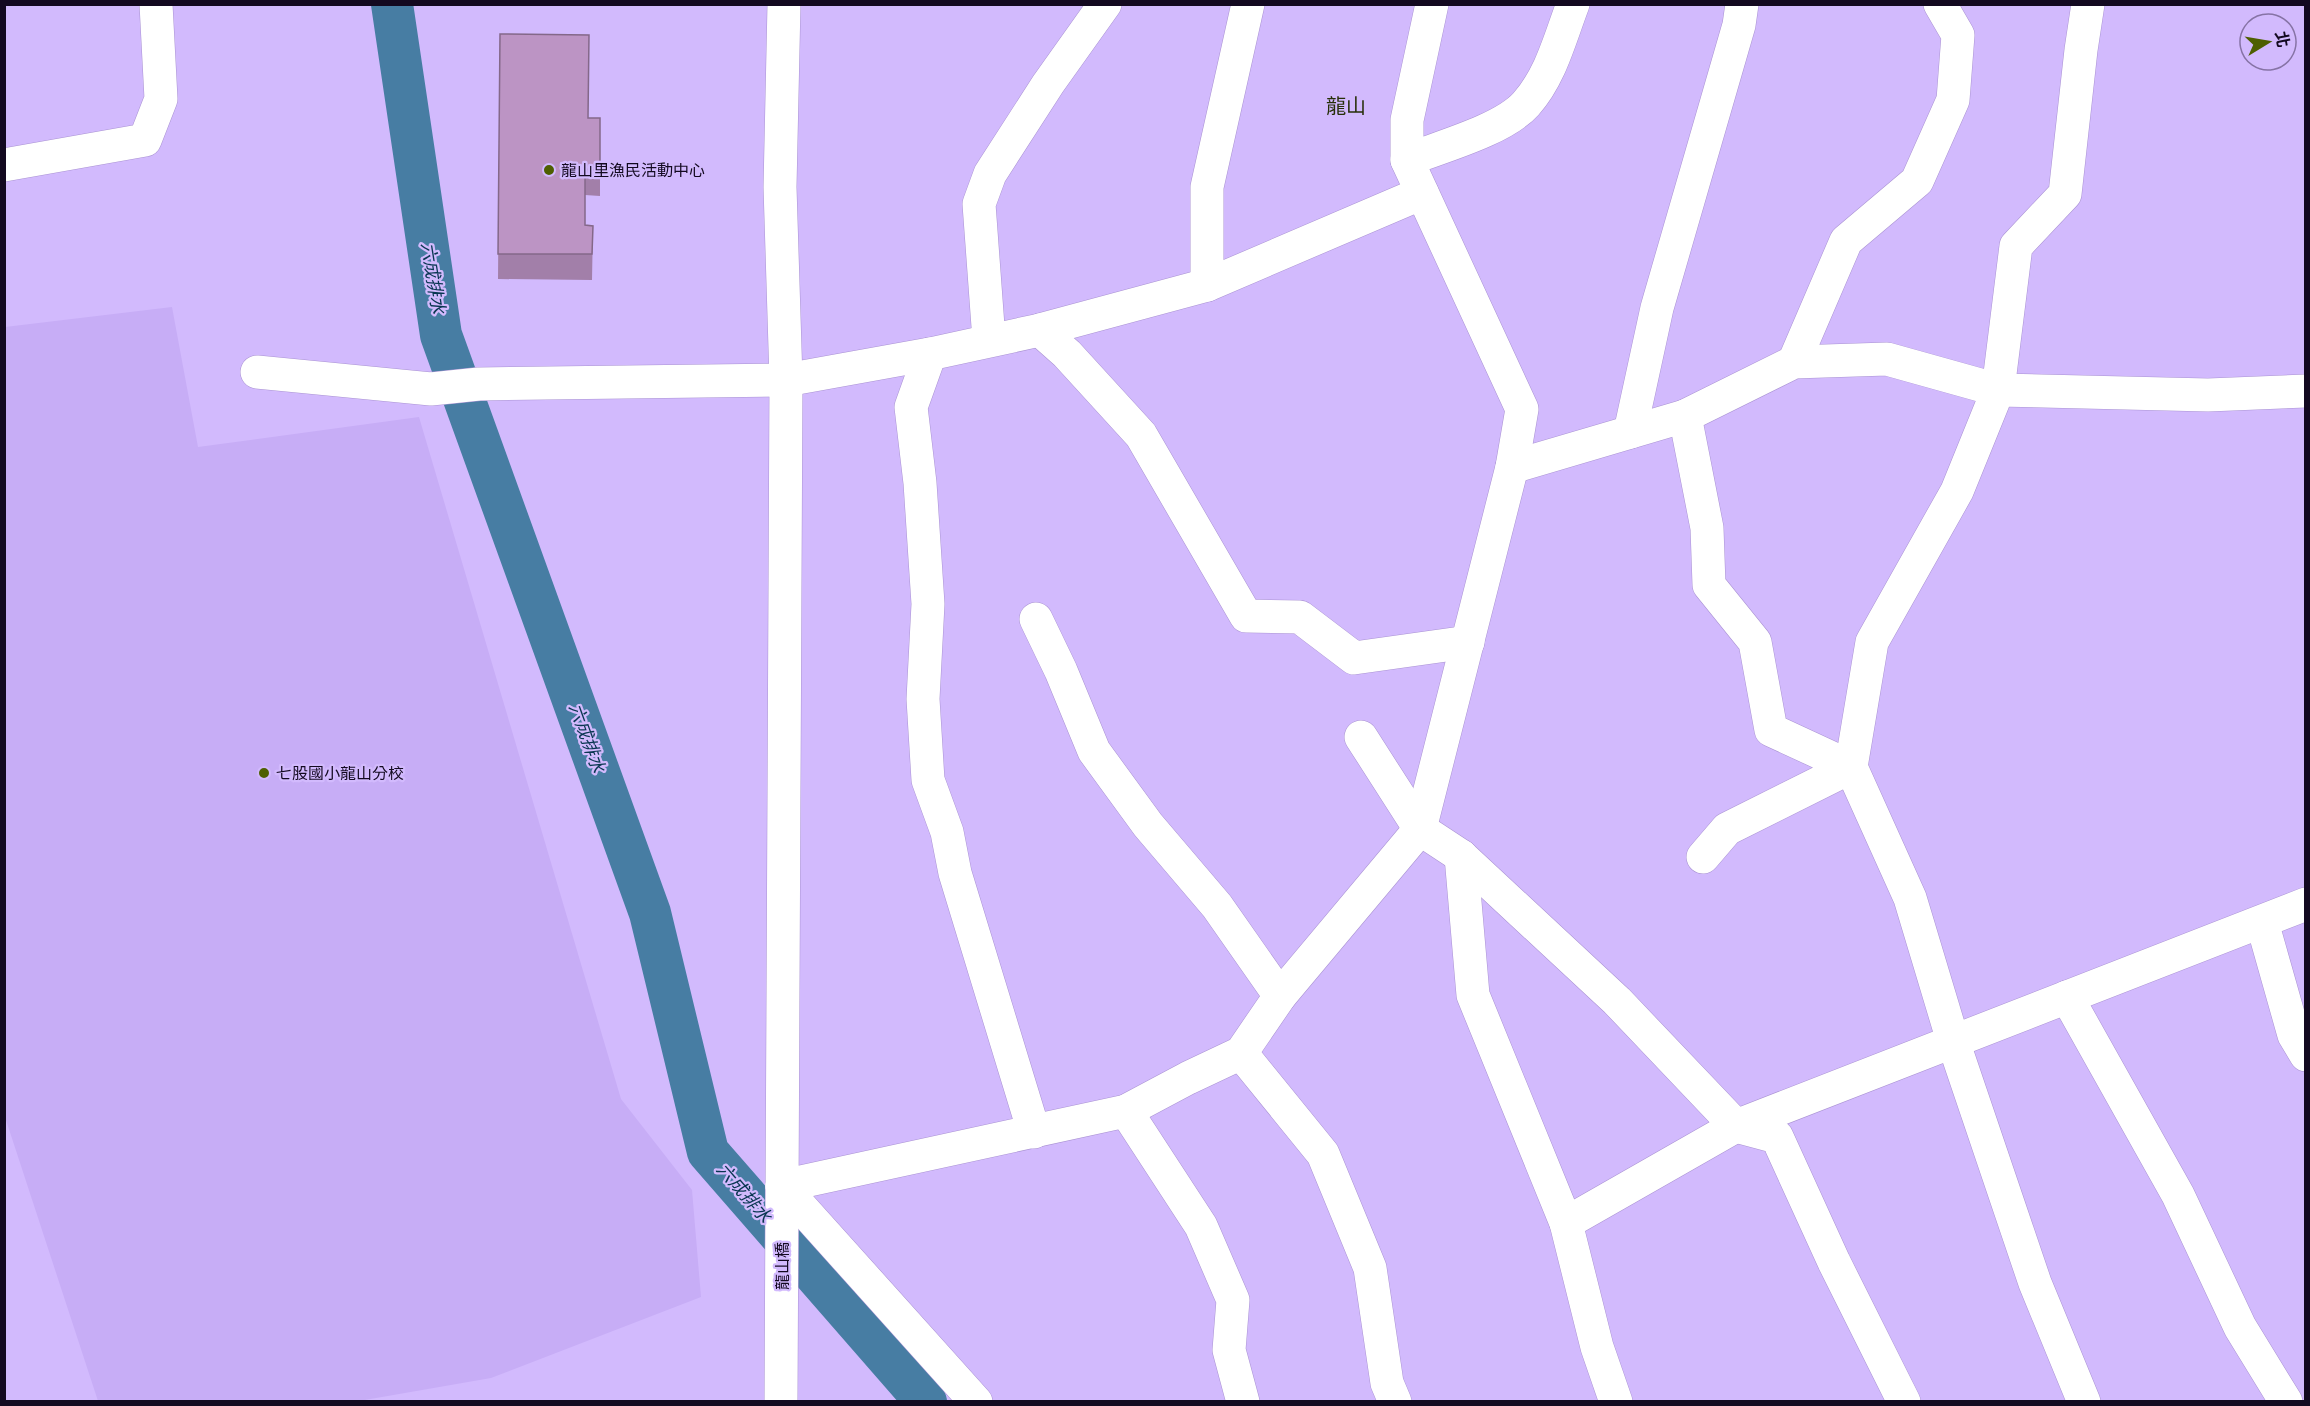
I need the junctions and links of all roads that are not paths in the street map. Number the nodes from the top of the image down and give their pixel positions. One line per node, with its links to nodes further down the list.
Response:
1 (156, 4): 11 (main road)
2 (784, 4): 19 (main road, 龍山橋)
3 (1105, 4): 15 (main road)
4 (1248, 4): 13 (main road)
5 (1432, 4): 10 (main road)
6 (1573, 4): 10 (main road)
7 (1742, 4): 23 (main road)
8 (1940, 4): 17 (main road)
9 (2088, 4): 20 (main road)
10 (1407, 160): 12 (main road)
11 (4, 165)
12 (1422, 193): 13 (main road); 24 (main road)
13 (1207, 285): 14 (main road)
14 (1040, 330): 15 (main road); 26 (main road)
15 (989, 340): 16 (main road)
16 (930, 354): 19 (main road); 41 (main road)
17 (1794, 362): 20 (main road); 22 (main road)
18 (257, 372): 19 (main road)
19 (786, 380): 42 (main road, 龍山橋)
20 (1998, 390): 21 (main road); 28 (main road)
21 (2306, 391)
22 (1684, 416): 23 (main road); 28 (main road)
23 (1630, 432): 24 (main road)
24 (1512, 467): 26 (main road)
25 (1036, 619): 34 (main road)
26 (1468, 642): 29 (main road)
27 (1361, 737): 29 (main road)
28 (1851, 766): 31 (main road); 36 (main road)
29 (1420, 829): 30 (main road); 34 (main road)
30 (1461, 856): 40 (main road); 43 (main road)
31 (1703, 857)
32 (2306, 904): 33 (main road)
33 (2262, 922): 35 (main road); 38 (main road)
34 (1280, 996): 37 (main road)
35 (2067, 997): 36 (main road); 51 (main road)
36 (1953, 1041): 40 (main road); 50 (main road)
37 (1241, 1053): 39 (main road); 47 (main road)
38 (2306, 1055)
39 (1126, 1112): 41 (main road); 46 (main road)
40 (1736, 1126): 43 (main road); 49 (main road)
41 (1034, 1132): 42 (main road)
42 (782, 1186): 44 (main road, 龍山橋); 45 (main road)
43 (1566, 1223): 48 (main road)
44 (781, 1401)
45 (976, 1401)
46 (1243, 1401)
47 (1395, 1401)
48 (1616, 1401)
49 (1904, 1401)
50 (2084, 1401)
51 (2286, 1401)

